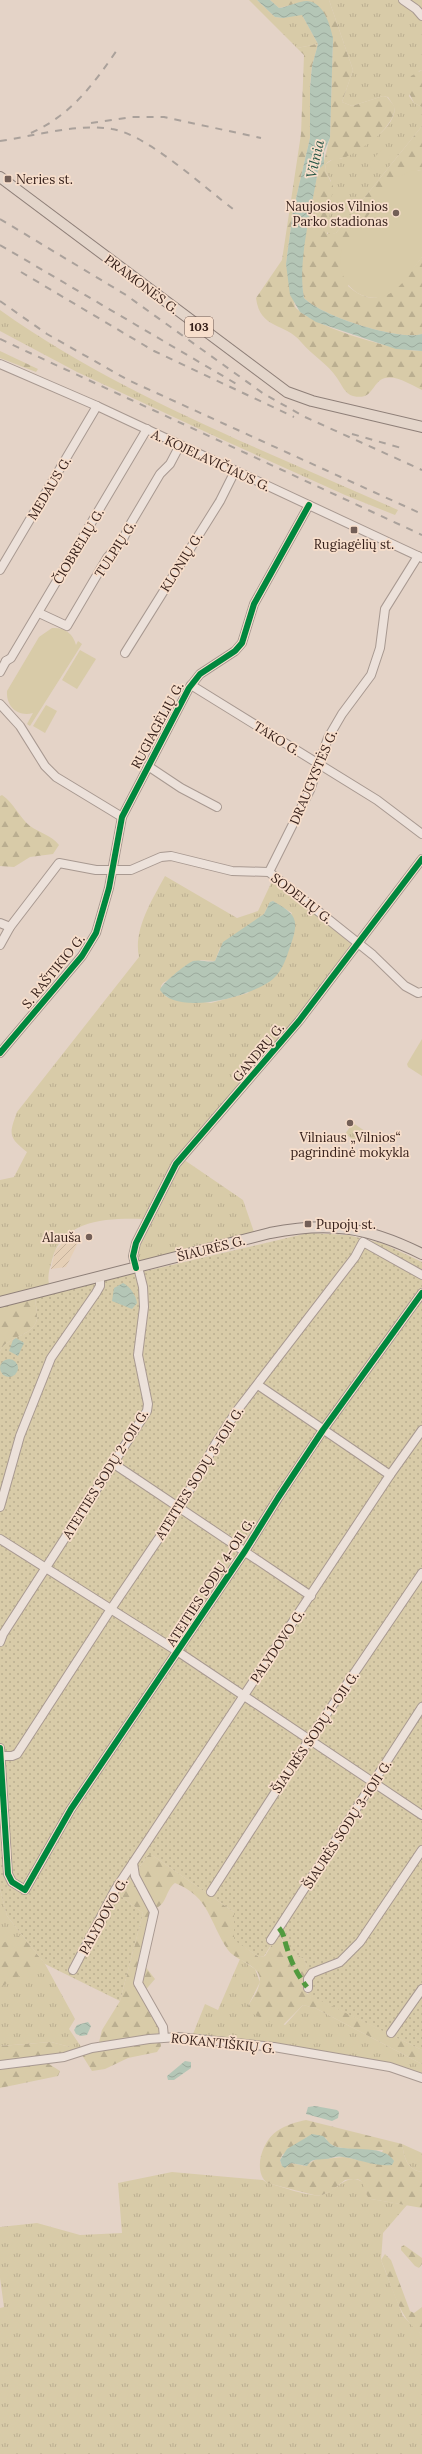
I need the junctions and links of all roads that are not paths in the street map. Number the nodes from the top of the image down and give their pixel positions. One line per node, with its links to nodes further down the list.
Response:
1 (403, 0): 2 (street)
2 (422, 16)
3 (0, 177): 6 (main road, PRAMONĖS G. / 103)
4 (0, 364): 5 (street, A. KOJELAVIČIAUS G.)
5 (97, 406): 7 (street, A. KOJELAVIČIAUS G.); 12 (street, MEDAUS G.)
6 (422, 427)
7 (147, 429): 8 (street, A. KOJELAVIČIAUS G.); 13 (street, ČIOBRELIŲ G.)
8 (180, 445): 9 (street, A. KOJELAVIČIAUS G.); 13 (street, TULPIŲ G.)
9 (235, 471): 10 (street, A. KOJELAVIČIAUS G.); 14 (street, KLONIŲ G.)
10 (308, 505): 11 (street, A. KOJELAVIČIAUS G.); 17 (street, RUGIAGĖLIŲ G.)
11 (420, 557): 20 (street, DRAUGYSTĖS G.)
12 (0, 570)
13 (38, 613): 15 (street, ČIOBRELIŲ G.)
14 (125, 653)
15 (3, 659): 16 (street, ČIOBRELIŲ G.)
16 (0, 672)
17 (191, 685): 19 (street, RUGIAGĖLIŲ G.); 20 (street, TAKO G.)
18 (0, 704): 22 (street)
19 (149, 764): 21 (street); 22 (street, RUGIAGĖLIŲ G.)
20 (318, 764): 23 (street, TAKO G.); 26 (street, DRAUGYSTĖS G.)
21 (217, 807)
22 (122, 817): 25 (street, RUGIAGĖLIŲ G.)
23 (422, 834)
24 (422, 859): 29 (street, GANDRŲ G.)
25 (113, 870): 26 (street, SODELIŲ G.); 28 (street, SODELIŲ G.); 32 (street, S. RAŠTIKIO G.)
26 (269, 872): 29 (street, SODELIŲ G.)
27 (0, 923): 28 (street)
28 (10, 927): 30 (street)
29 (358, 942): 31 (street, SODELIŲ G.); 36 (street, GANDRŲ G.)
30 (0, 945)
31 (422, 992)
32 (0, 1053)
33 (365, 1231): 34 (street); 35 (main road, ŠIAURĖS G.); 36 (main road, ŠIAURĖS G.)
34 (363, 1242): 37 (street); 41 (street, ATEITIES SODŲ 3-IOJI G.)
35 (422, 1254)
36 (137, 1267): 38 (main road, ŠIAURĖS G.); 44 (street, ATEITIES SODŲ 2-OJI G.)
37 (422, 1275)
38 (100, 1277): 40 (main road, ŠIAURĖS G.); 46 (street)
39 (422, 1292): 42 (street, ATEITIES SODŲ 4-OJI G.)
40 (0, 1302)
41 (258, 1385): 42 (street); 47 (street, ATEITIES SODŲ 3-IOJI G.)
42 (323, 1430): 45 (street); 49 (street, ATEITIES SODŲ 4-OJI G.)
43 (422, 1430): 45 (street, PALYDOVO G.)
44 (114, 1464): 47 (street); 50 (street, ATEITIES SODŲ 2-OJI G.)
45 (390, 1475): 52 (street, PALYDOVO G.)
46 (0, 1507)
47 (180, 1507): 49 (street); 53 (street, ATEITIES SODŲ 3-IOJI G.)
48 (0, 1539): 50 (street)
49 (244, 1551): 52 (street); 55 (street, ATEITIES SODŲ 4-OJI G.)
50 (46, 1568): 53 (street); 54 (street, ATEITIES SODŲ 2-OJI G.)
51 (422, 1573): 58 (street, ŠIAURĖS SODŲ 1-OJI G.)
52 (311, 1596): 56 (street, PALYDOVO G.)
53 (111, 1609): 55 (street); 59 (street, ATEITIES SODŲ 3-IOJI G.)
54 (0, 1642)
55 (177, 1651): 56 (street); 59 (street, ATEITIES SODŲ 4-OJI G.)
56 (244, 1696): 58 (street); 63 (street, PALYDOVO G.)
57 (422, 1707): 60 (street, ŠIAURĖS SODŲ 3-IOJI G.)
58 (309, 1740): 60 (street); 64 (street, ŠIAURĖS SODŲ 1-OJI G.)
59 (0, 1752)
60 (374, 1783): 61 (street); 65 (street, ŠIAURĖS SODŲ 3-IOJI G.)
61 (422, 1815)
62 (422, 1850): 67 (street)
63 (134, 1863): 66 (street, PALYDOVO G.); 70 (street, PALYDOVO G.)
64 (211, 1892)
65 (271, 1940)
66 (73, 1970)
67 (308, 1988)
68 (422, 1989): 69 (street)
69 (391, 2033)
70 (164, 2037): 71 (street, ROKANTIŠKIŲ G.); 72 (street, ROKANTIŠKIŲ G.)
71 (0, 2065)
72 (422, 2078)

